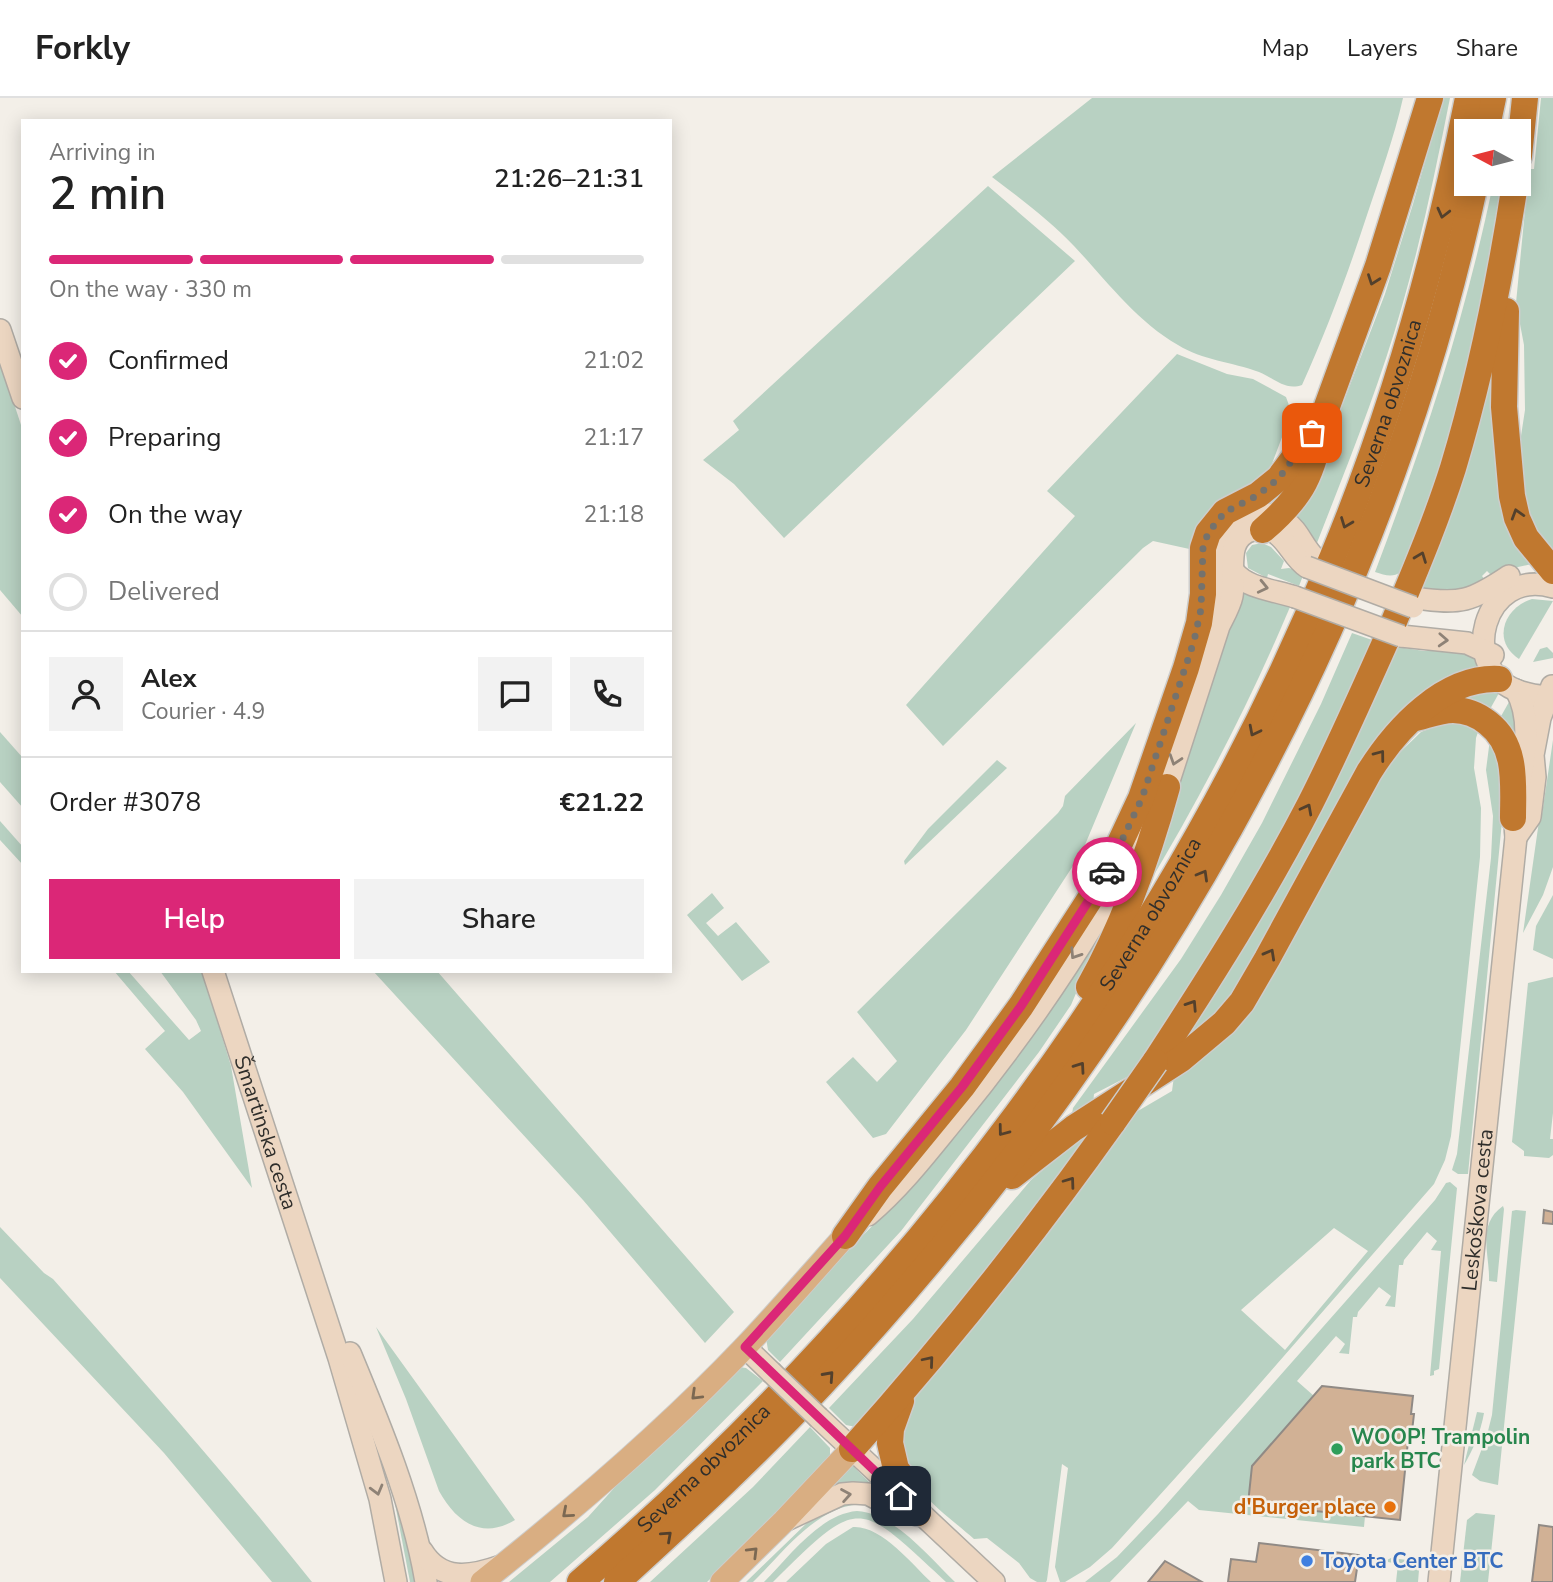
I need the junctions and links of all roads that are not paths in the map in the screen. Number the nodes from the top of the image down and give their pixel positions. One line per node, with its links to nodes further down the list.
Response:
1 (1430, 98): 12 (highway, one-way to 12)
2 (1468, 98): 27 (highway, Severna obvoznica, one-way to 27)
3 (1493, 98): 5 (highway)
4 (1525, 98): 6 (highway)
5 (1489, 119)
6 (1523, 119)
7 (1472, 196): 28 (highway, Severna obvoznica, one-way to 7)
8 (1513, 196): 9 (highway)
9 (1508, 233): 14 (highway, one-way to 9); 32 (highway, one-way to 9, bridge)
10 (0, 330): 11 (main road)
11 (21, 392)
12 (1324, 418): 13 (highway); 29 (highway)
13 (1265, 520): 15 (main road); 17 (main road); 19 (main road)
14 (1553, 571): 17 (main road)
15 (1234, 572): 19 (main road); 20 (main road, one-way to 20, bridge)
16 (1553, 587): 18 (main road)
17 (1414, 603): 18 (main road)
18 (1491, 609): 20 (main road)
19 (1219, 625): 24 (main road, one-way to 24)
20 (1484, 649): 21 (main road, Leskoškova cesta)
21 (1510, 680): 22 (main road, Leskoškova cesta); 23 (highway); 25 (main road, Leskoškova cesta)
22 (1552, 695): 25 (main road, Leskoškova cesta)
23 (1415, 718): 25 (highway); 28 (highway, one-way to 23)
24 (1167, 787): 27 (highway); 29 (main road, one-way to 29)
25 (1514, 828): 45 (main road, Leskoškova cesta)
26 (214, 973): 30 (main road, Šmartinska cesta)
27 (1025, 1103): 41 (highway, Severna obvoznica, one-way to 41)
28 (974, 1209): 42 (highway, Severna obvoznica, one-way to 28)
29 (845, 1236): 31 (main road)
30 (319, 1292): 36 (main road, Šmartinska cesta); 38 (main road, Šmartinska cesta, one-way to 38)
31 (745, 1347): 33 (main road, bridge); 37 (main road, one-way to 37)
32 (907, 1387): 33 (highway); 34 (highway)
33 (852, 1449): 34 (main road); 35 (main road)
34 (918, 1513): 35 (main road, one-way to 34); 44 (main road)
35 (784, 1521): 43 (main road, one-way to 35)
36 (418, 1544): 37 (main road); 39 (main road, Šmartinska cesta)
37 (503, 1566): 40 (main road)
38 (396, 1582)
39 (426, 1582)
40 (482, 1582)
41 (579, 1582)
42 (617, 1582)
43 (722, 1582)
44 (994, 1582)
45 (1439, 1582)

